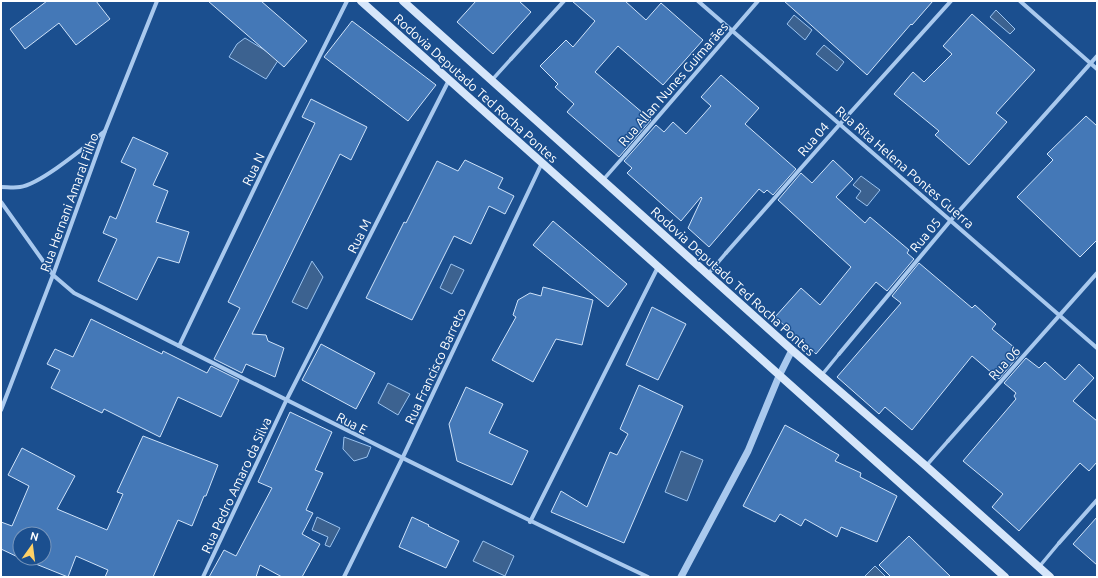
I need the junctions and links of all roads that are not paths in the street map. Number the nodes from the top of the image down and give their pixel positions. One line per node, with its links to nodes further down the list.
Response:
1 (157, 1): 18 (street, Rua Hernani Amaral Filho)
2 (347, 1): 31 (street, Rua N)
3 (361, 1): 15 (main road, Rodovia Deputado Ted Rocha Pontes)
4 (403, 1): 16 (main road, Rodovia Deputado Ted Rocha Pontes)
5 (564, 1): 12 (street)
6 (698, 1): 10 (street, Rua Rita Helena Pontes Guerra)
7 (758, 1): 10 (street, Rua Allan Nunes Guimarães)
8 (952, 1): 17 (street, Rua 04)
9 (1020, 1): 13 (street)
10 (732, 30): 17 (street, Rua Rita Helena Pontes Guerra); 19 (street, Rua Allan Nunes Guimarães)
11 (1097, 56): 13 (street, Rua 05)
12 (511, 59): 16 (street)
13 (1091, 64): 14 (street); 24 (street, Rua 05)
14 (1097, 69)
15 (449, 80): 20 (main road, Rodovia Deputado Ted Rocha Pontes); 37 (street, Rua M)
16 (492, 80): 21 (main road, Rodovia Deputado Ted Rocha Pontes)
17 (840, 124): 24 (street, Rua Rita Helena Pontes Guerra); 25 (street, Rua 04)
18 (105, 131): 22 (street); 29 (street, Rua Hernani Amaral Filho)
19 (625, 155): 21 (street, Rua Allan Nunes Guimarães)
20 (542, 163): 26 (main road, Rodovia Deputado Ted Rocha Pontes); 40 (street, Rua Francisco Barreto)
21 (603, 180): 28 (main road, Rodovia Deputado Ted Rocha Pontes)
22 (1, 187)
23 (1, 202): 29 (street, Rua E)
24 (951, 220): 30 (street, Rua Rita Helena Pontes Guerra); 34 (street, Rua 05)
25 (726, 253): 28 (street, Rua 04)
26 (658, 267): 35 (main road, Rodovia Deputado Ted Rocha Pontes); 43 (street)
27 (1097, 273): 30 (street, Rua 06)
28 (708, 274): 33 (main road, Rodovia Deputado Ted Rocha Pontes)
29 (54, 275): 31 (street, Rua E); 38 (street, Rua Hernani Amaral Filho)
30 (1060, 315): 32 (street, Rua Rita Helena Pontes Guerra); 39 (street, Rua 06)
31 (179, 346): 37 (street, Rua E)
32 (1097, 348)
33 (792, 350): 35 (street); 36 (main road, Rodovia Deputado Ted Rocha Pontes)
34 (840, 354): 36 (street, Rua 05)
35 (779, 376): 49 (street); 50 (main road, Rodovia Deputado Ted Rocha Pontes)
36 (821, 376): 41 (main road, Rodovia Deputado Ted Rocha Pontes)
37 (286, 401): 40 (street, Rua E); 46 (street, Rua Pedro Amaro da Silva)
38 (1, 410)
39 (948, 441): 41 (street, Rua 06)
40 (402, 459): 43 (street, Rua E); 47 (street, Rua Francisco Barreto)
41 (926, 466): 45 (main road, Rodovia Deputado Ted Rocha Pontes)
42 (1097, 500): 44 (street)
43 (530, 522): 48 (street, Rua E)
44 (1059, 543): 45 (street)
45 (1039, 567): 51 (main road, Rodovia Deputado Ted Rocha Pontes)
46 (203, 577)
47 (344, 577)
48 (648, 577)
49 (681, 577)
50 (1005, 577)
51 (1050, 577)

